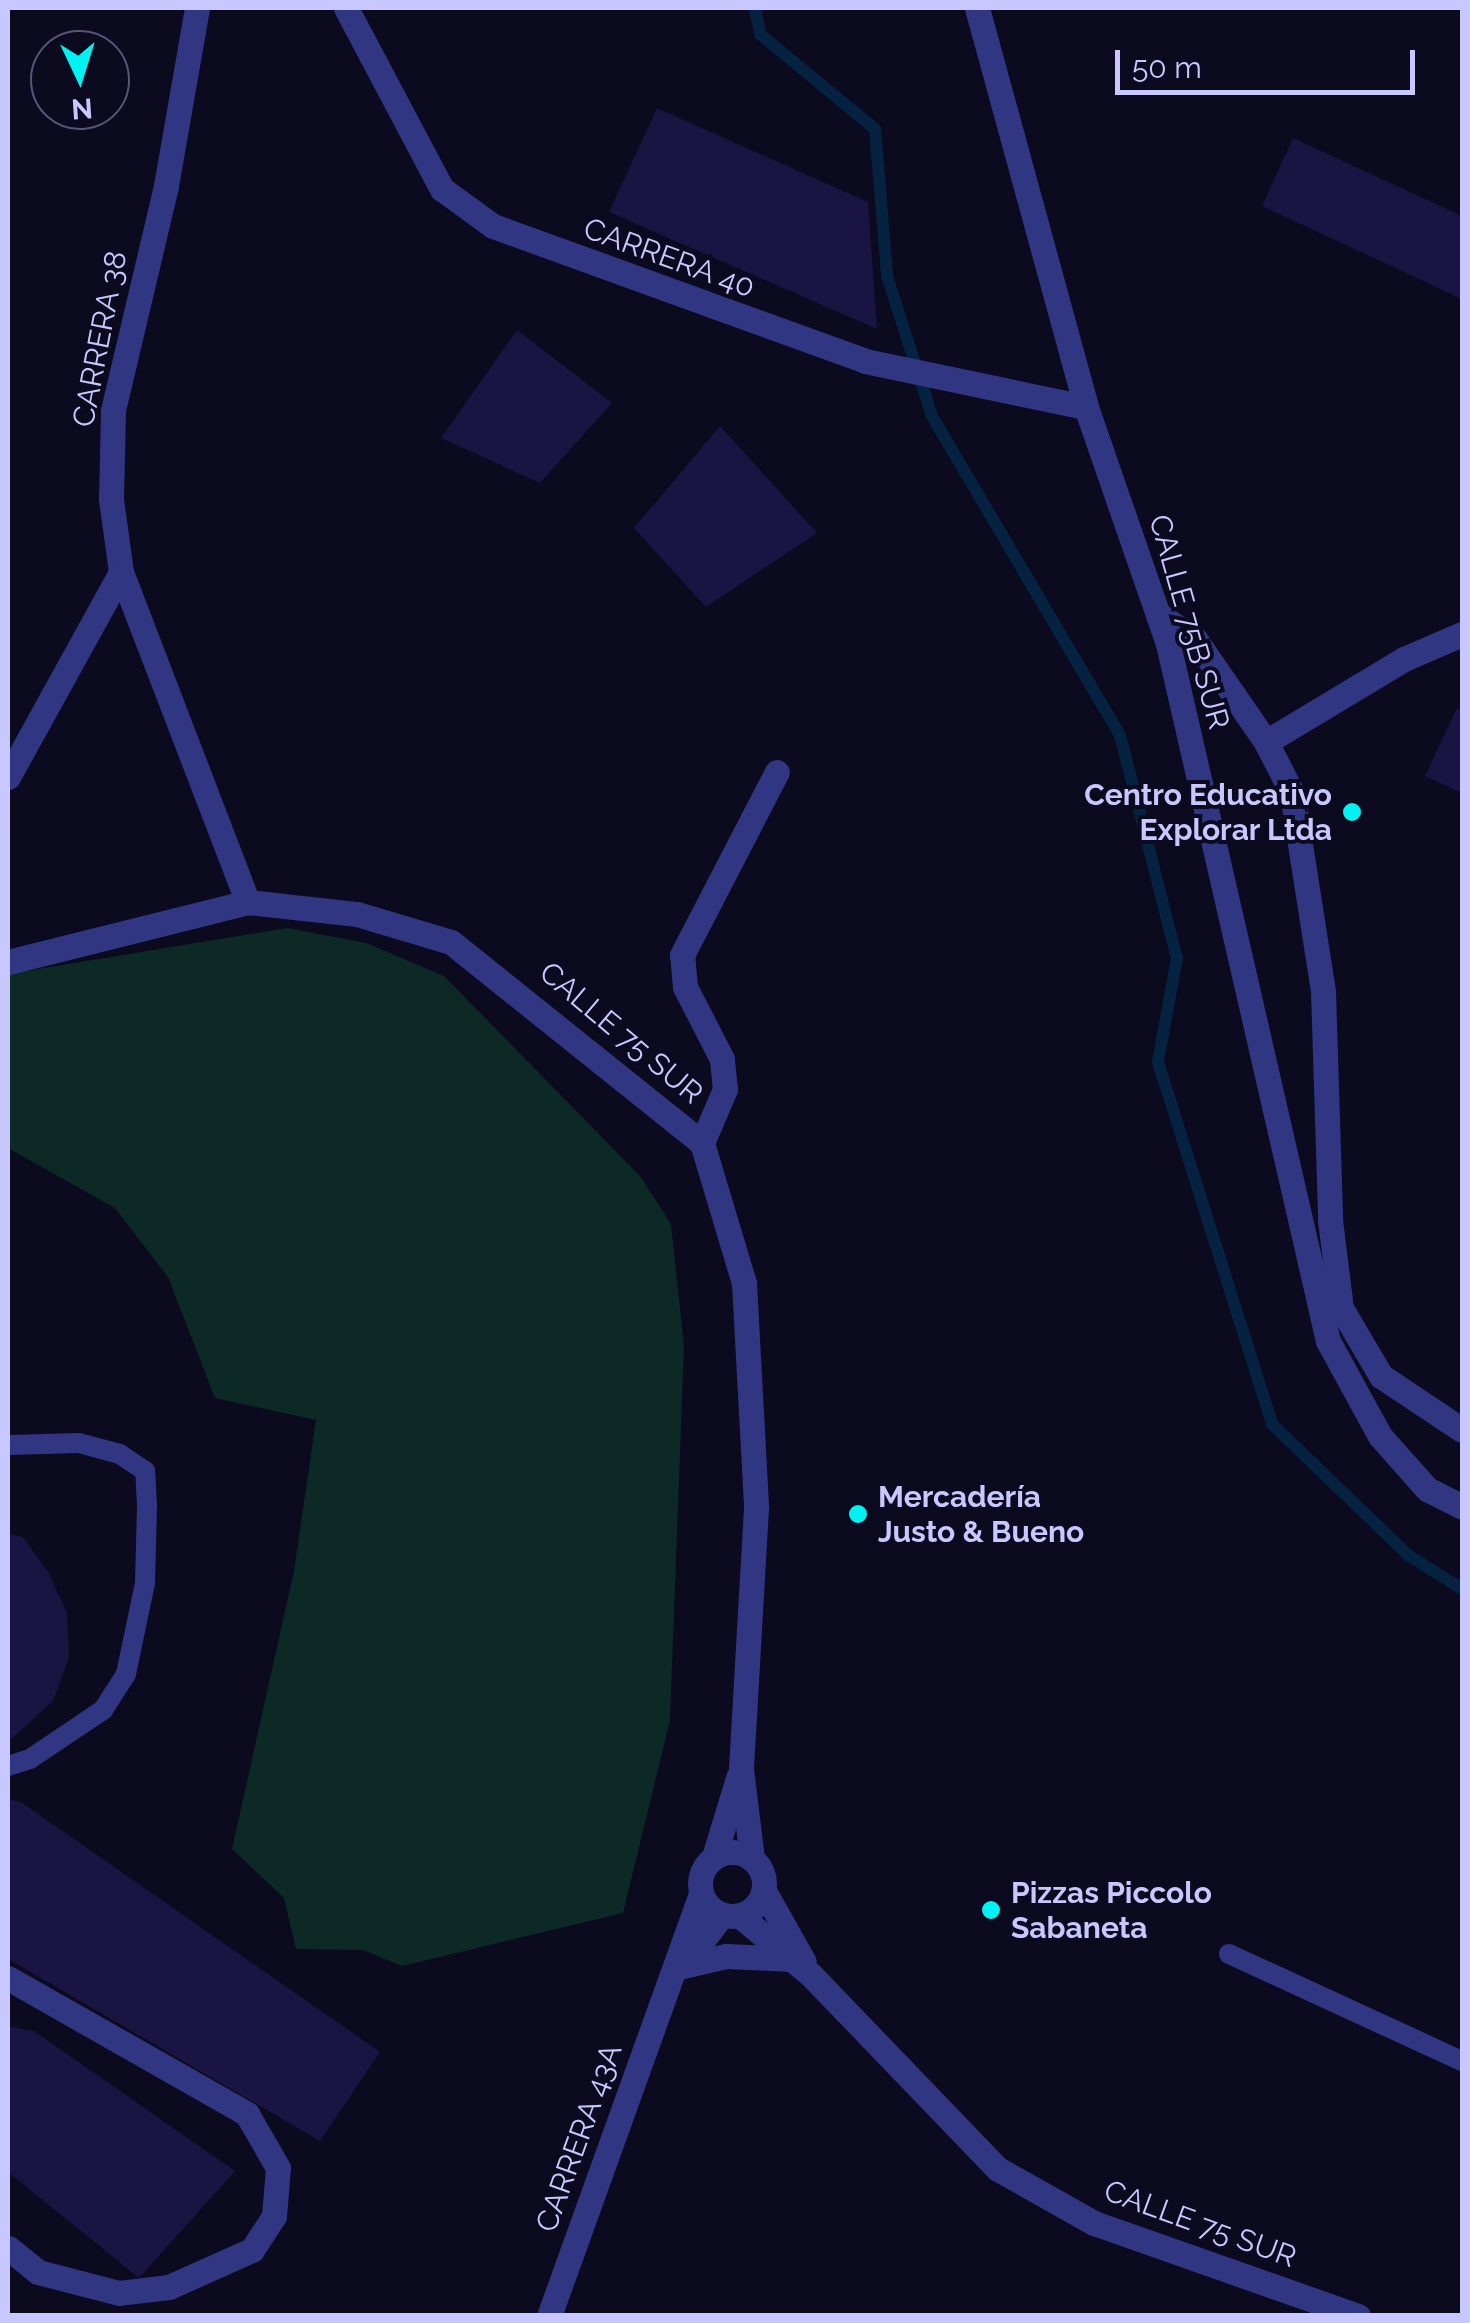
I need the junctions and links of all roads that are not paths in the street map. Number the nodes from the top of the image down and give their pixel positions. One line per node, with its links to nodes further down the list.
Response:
1 (197, 8): 5 (street, CARRERA 38)
2 (346, 8): 4 (street, CARRERA 40)
3 (976, 8): 4 (street, CALLE 75B SUR)
4 (1086, 406): 6 (street, CALLE 75B SUR)
5 (121, 572): 10 (street); 11 (street, CARRERA 38)
6 (1158, 614): 8 (street); 16 (street, CALLE 75B SUR)
7 (1462, 634): 8 (street)
8 (1266, 742): 14 (street)
9 (777, 772): 13 (street)
10 (8, 778)
11 (248, 902): 12 (street, CALLE 75 SUR); 13 (street, CALLE 75 SUR)
12 (8, 962)
13 (702, 1143): 18 (street, CALLE 75 SUR)
14 (1462, 1430)
15 (10, 1446): 17 (lane)
16 (1462, 1507)
17 (8, 1766)
18 (741, 1769): 19 (street, CALLE 75 SUR); 20 (street, CALLE 75 SUR)
19 (714, 1858): 20 (street); 22 (street)
20 (752, 1859): 21 (street)
21 (764, 1891): 23 (street); 25 (street, CALLE 75 SUR)
22 (701, 1893): 23 (street); 26 (street, CARRERA 43A)
23 (731, 1915): 25 (street, CALLE 75 SUR); 26 (street, CARRERA 43A)
24 (1228, 1954): 28 (lane)
25 (801, 1967): 26 (street); 31 (street, CALLE 75 SUR)
26 (677, 1974): 30 (street, CARRERA 43A)
27 (8, 1978): 29 (street)
28 (1462, 2062)
29 (8, 2248)
30 (549, 2316)
31 (1358, 2316)

